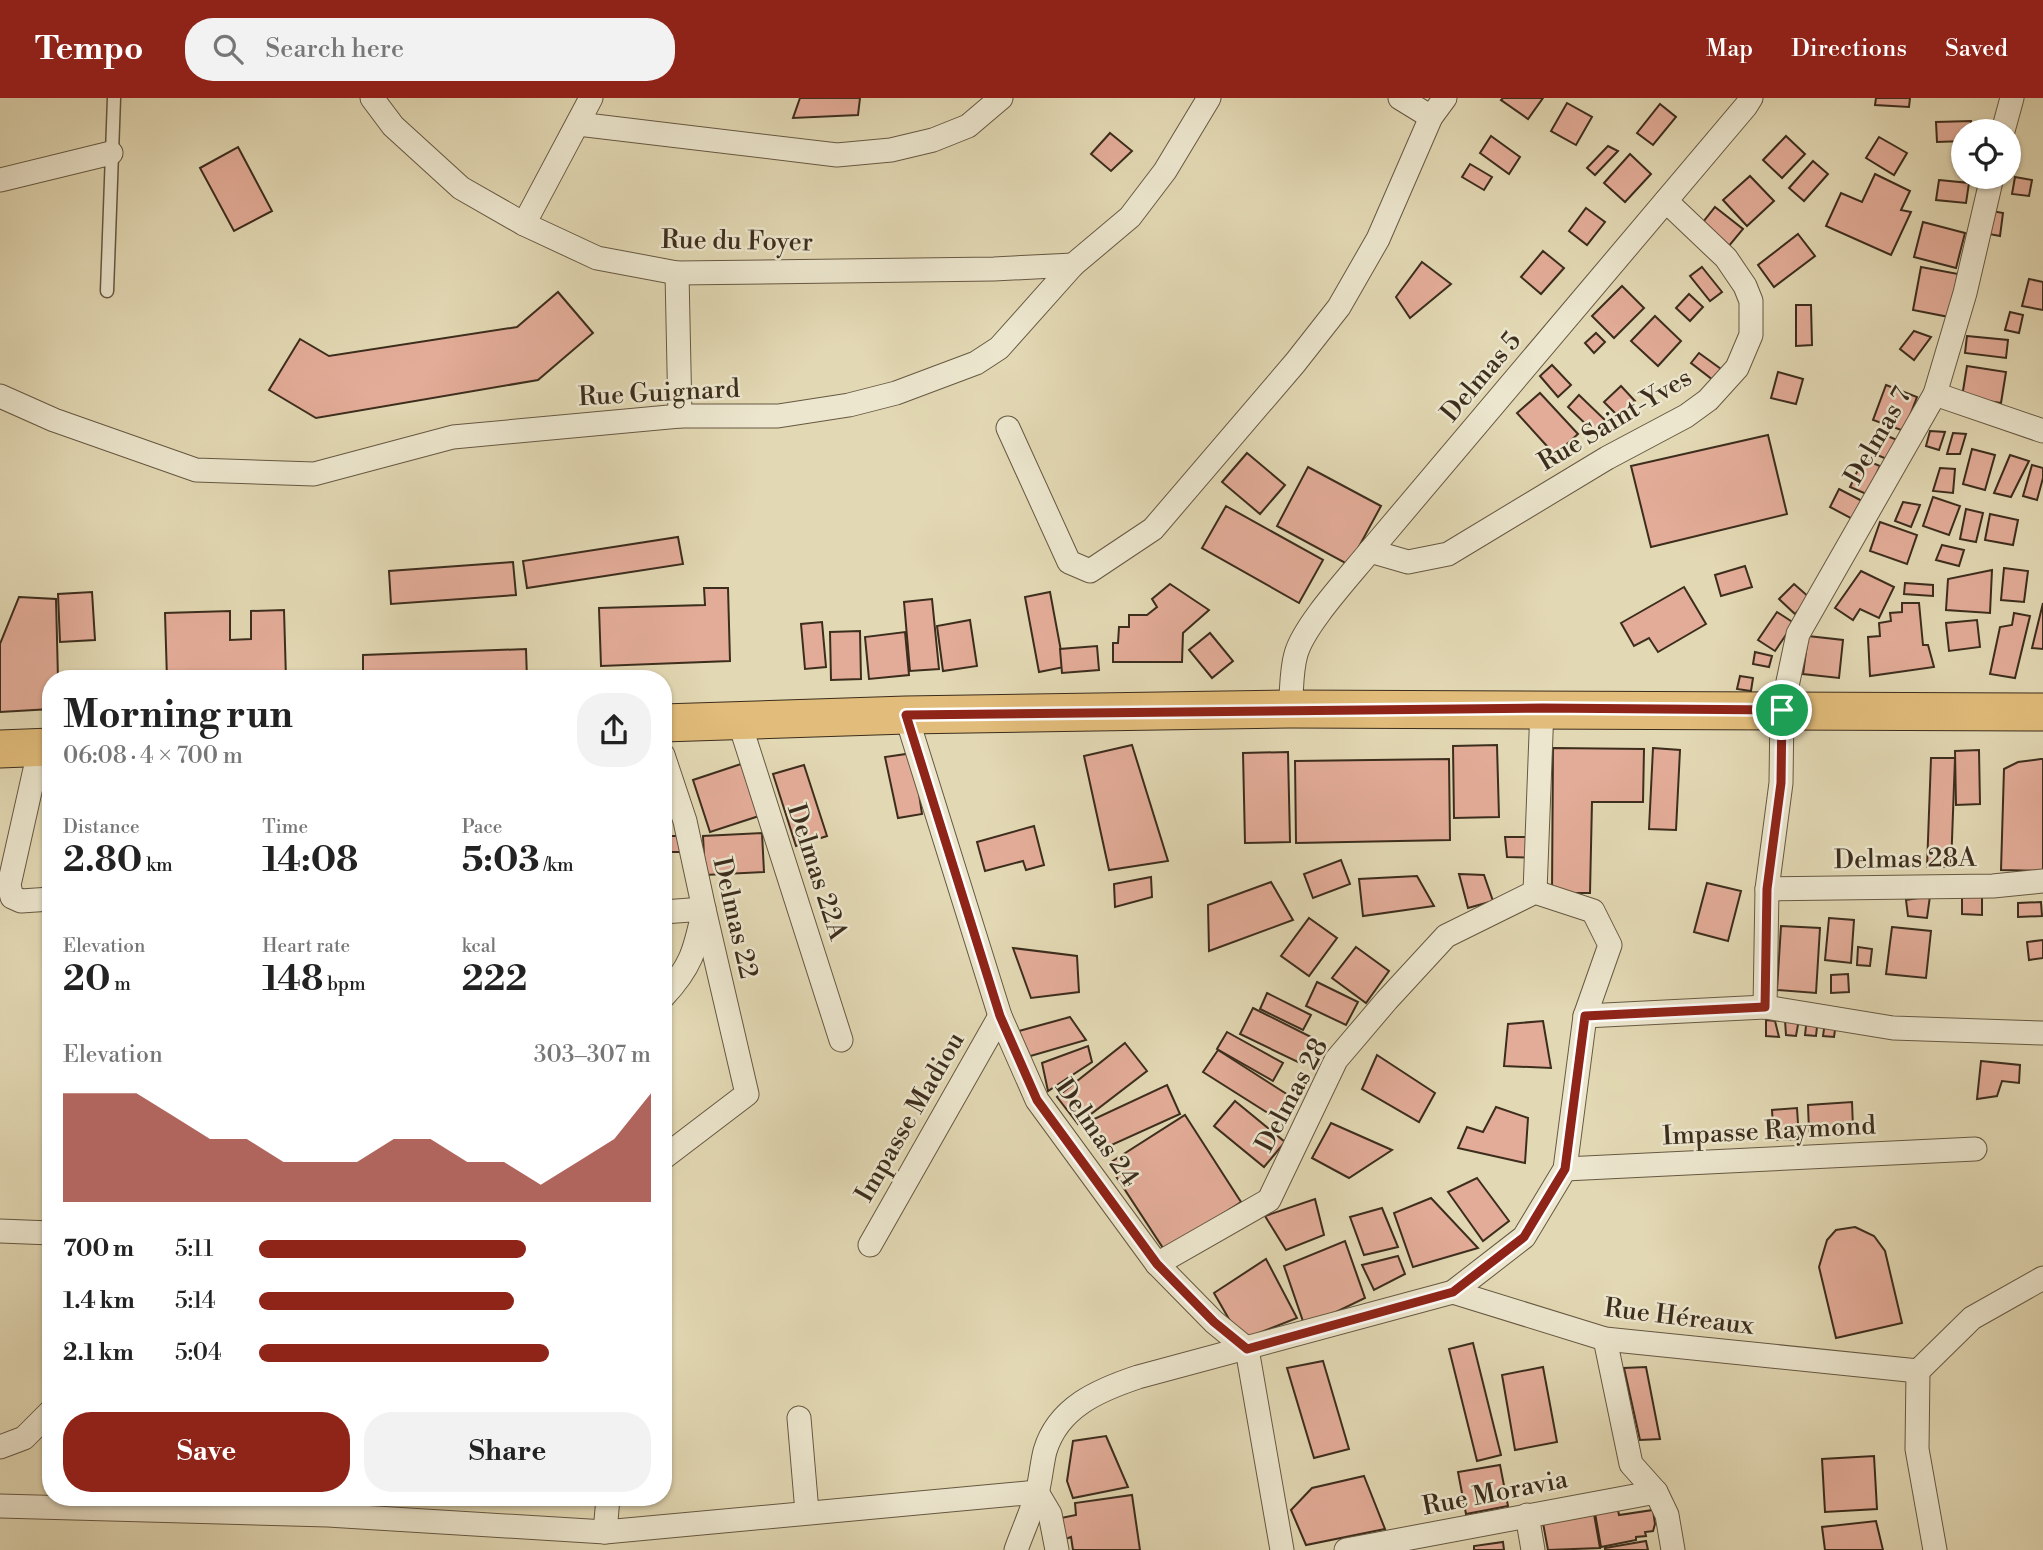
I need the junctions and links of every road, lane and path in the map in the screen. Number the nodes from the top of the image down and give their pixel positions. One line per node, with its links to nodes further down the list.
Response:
1 (114, 98): 13 (lane)
2 (372, 98): 17 (street, Rue du Foyer)
3 (591, 98): 12 (street)
4 (1001, 98): 12 (street)
5 (1209, 98): 18 (street, Rue Guignard)
6 (1400, 98): 10 (street)
7 (1445, 98): 10 (street)
8 (1751, 98): 16 (street, Delmas 5)
9 (2012, 98): 11 (street)
10 (1431, 117): 24 (street)
11 (2006, 119)
12 (578, 124): 17 (street)
13 (111, 153): 14 (street); 20 (lane)
14 (0, 180)
15 (1989, 189): 21 (street, Delmas 7)
16 (1666, 201): 26 (street, Delmas 5); 26 (street, Rue Saint-Yves)
17 (524, 224): 19 (street, Rue du Foyer)
18 (1073, 265): 19 (street, Rue du Foyer); 23 (street, Rue Guignard)
19 (677, 273): 23 (street)
20 (107, 291)
21 (1935, 394): 25 (street); 29 (street, Delmas 7)
22 (0, 396): 23 (street, Rue Guignard)
23 (680, 416)
24 (1008, 428)
25 (2043, 431)
26 (1370, 551): 28 (street, Delmas 5)
27 (1542, 708): 28 (main road); 29 (main road); 40 (street)
28 (1290, 709): 31 (main road)
29 (1782, 710): 30 (main road); 39 (street)
30 (2043, 712)
31 (906, 715): 32 (main road); 46 (street, Delmas 24)
32 (739, 721): 33 (main road); 49 (street, Delmas 22A)
33 (672, 723)
34 (42, 747): 35 (main road)
35 (0, 750)
36 (42, 762): 41 (street)
37 (672, 782): 42 (street, Delmas 22)
38 (2043, 881): 39 (street, Delmas 28A)
39 (1767, 889): 45 (street)
40 (1535, 892): 47 (street); 56 (street, Delmas 28)
41 (42, 900)
42 (704, 909): 43 (street); 44 (street); 51 (street, Delmas 22)
43 (672, 911)
44 (672, 987)
45 (1765, 1007): 47 (street); 48 (street)
46 (1000, 1016): 55 (street, Impasse Madiou); 56 (street, Delmas 24)
47 (1585, 1016): 52 (street)
48 (2043, 1034)
49 (841, 1040)
50 (1975, 1149): 52 (street, Impasse Raymond)
51 (672, 1151)
52 (1565, 1169): 58 (street)
53 (0, 1231): 54 (street)
54 (42, 1233)
55 (870, 1245)
56 (1157, 1264): 60 (street, Delmas 24)
57 (2043, 1278): 61 (street)
58 (1453, 1292): 59 (street, Rue Héreaux); 60 (street)
59 (1605, 1339): 61 (street, Rue Héreaux); 66 (street)
60 (1247, 1349): 65 (street); 75 (street)
61 (1918, 1371): 79 (street)
62 (799, 1418): 70 (street)
63 (42, 1420): 64 (street)
64 (0, 1447)
65 (1037, 1492): 70 (street); 73 (street); 74 (street)
66 (1656, 1492): 71 (street, Rue Moravia); 78 (street)
67 (0, 1506): 69 (street)
68 (607, 1506): 72 (street)
69 (329, 1507): 72 (street)
70 (807, 1512): 72 (street)
71 (1527, 1515): 76 (street, Rue Moravia); 77 (street)
72 (605, 1532)
73 (1016, 1550)
74 (1057, 1550)
75 (1282, 1550)
76 (1346, 1550)
77 (1533, 1550)
78 (1673, 1550)
79 (1935, 1550)

